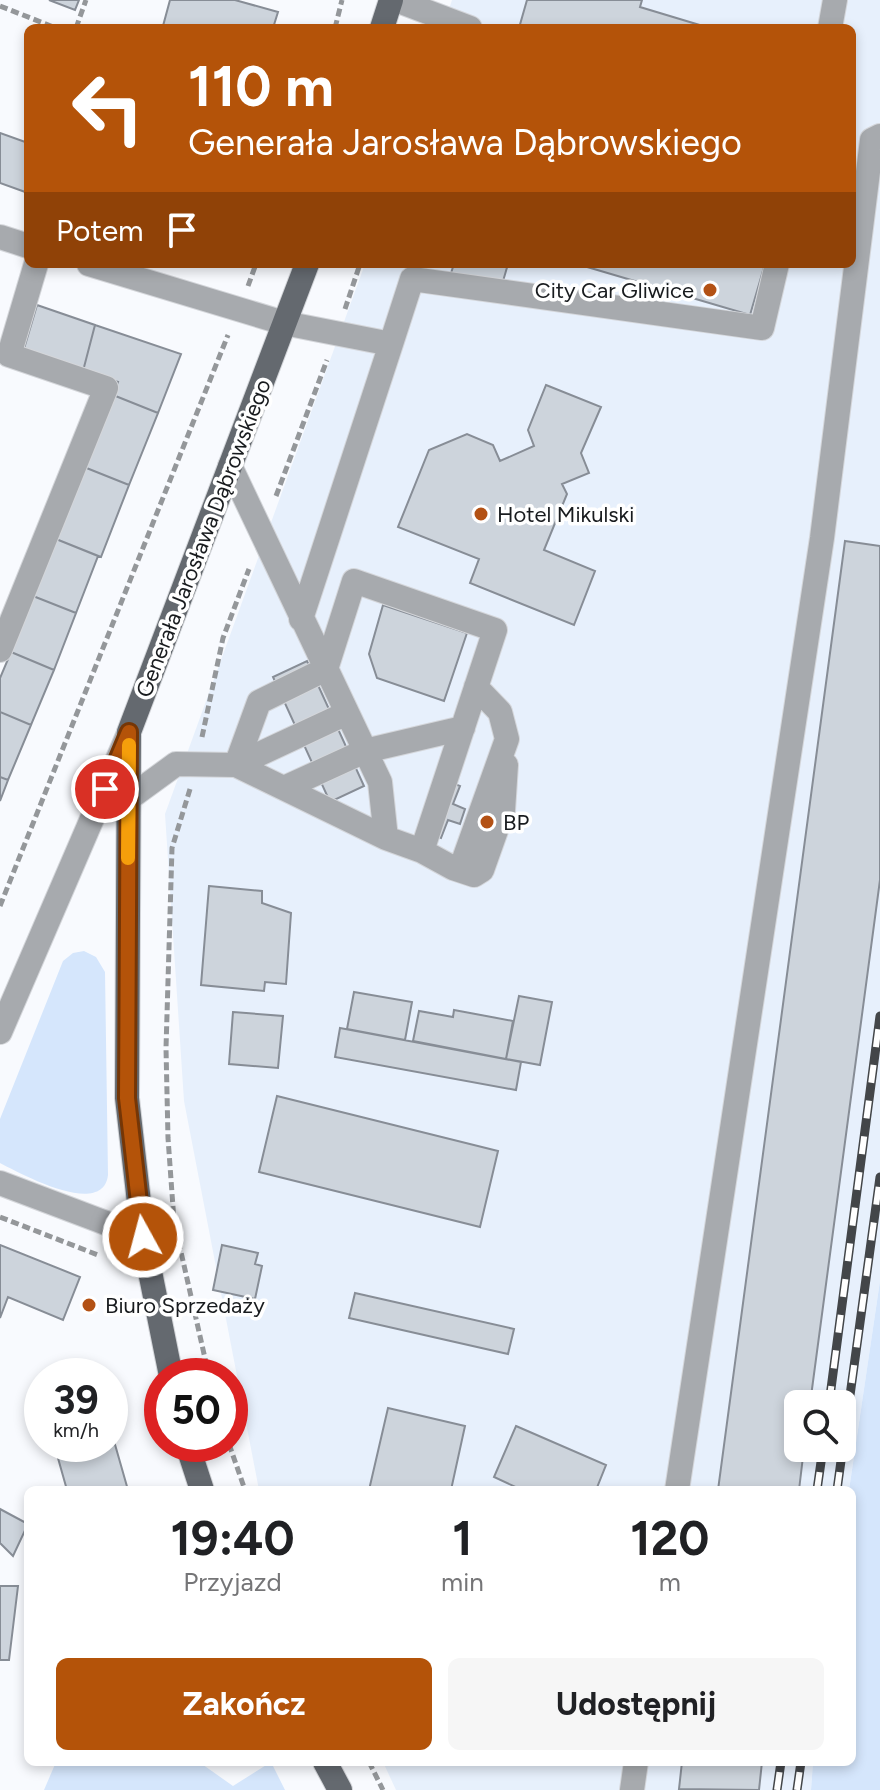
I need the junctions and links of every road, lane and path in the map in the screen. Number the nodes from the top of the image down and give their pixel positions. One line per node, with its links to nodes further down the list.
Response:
1 (86, 0): 7 (path)
2 (342, 0): 8 (path)
3 (394, 0): 9 (main road); 10 (street)
4 (835, 0): 11 (street)
5 (0, 6): 6 (path)
6 (46, 24)
7 (77, 24)
8 (336, 24)
9 (384, 24)
10 (459, 24)
11 (831, 24)
12 (880, 136): 15 (street)
13 (0, 237): 14 (street)
14 (24, 245)
15 (856, 267)
16 (35, 268): 26 (street)
17 (102, 268): 21 (street)
18 (305, 268): 21 (main road, Generała Jarosława Dąbrowskiego)
19 (776, 268): 23 (street)
20 (856, 268): 51 (street)
21 (284, 323): 23 (street); 24 (main road, Generała Jarosława Dąbrowskiego)
22 (229, 330): 39 (path)
23 (391, 344): 25 (street)
24 (230, 466): 25 (street); 31 (main road, Generała Jarosława Dąbrowskiego)
25 (301, 619): 27 (street)
26 (0, 650)
27 (326, 669): 28 (street); 29 (street); 34 (street)
28 (476, 687): 30 (street); 38 (street)
29 (347, 713): 32 (street); 34 (street)
30 (463, 728): 32 (street); 38 (street)
31 (129, 732): 36 (main road); 40 (street, Generała Jarosława Dąbrowskiego)
32 (365, 751): 35 (street); 37 (street)
33 (198, 764): 34 (street); 36 (street); 46 (path)
34 (236, 765): 35 (street)
35 (284, 788): 37 (street)
36 (128, 799): 43 (main road)
37 (386, 838): 38 (street)
38 (422, 851)
39 (0, 906)
40 (0, 1032)
41 (0, 1183): 43 (street)
42 (0, 1217): 44 (path)
43 (143, 1237): 45 (main road)
44 (98, 1255)
45 (167, 1358)
46 (205, 1358)
47 (193, 1462): 49 (main road)
48 (235, 1462): 50 (path)
49 (201, 1486)
50 (244, 1486)
51 (678, 1486)
52 (327, 1766): 55 (main road)
53 (371, 1766): 56 (path)
54 (635, 1766): 57 (street)
55 (340, 1790)
56 (383, 1790)
57 (632, 1790)

